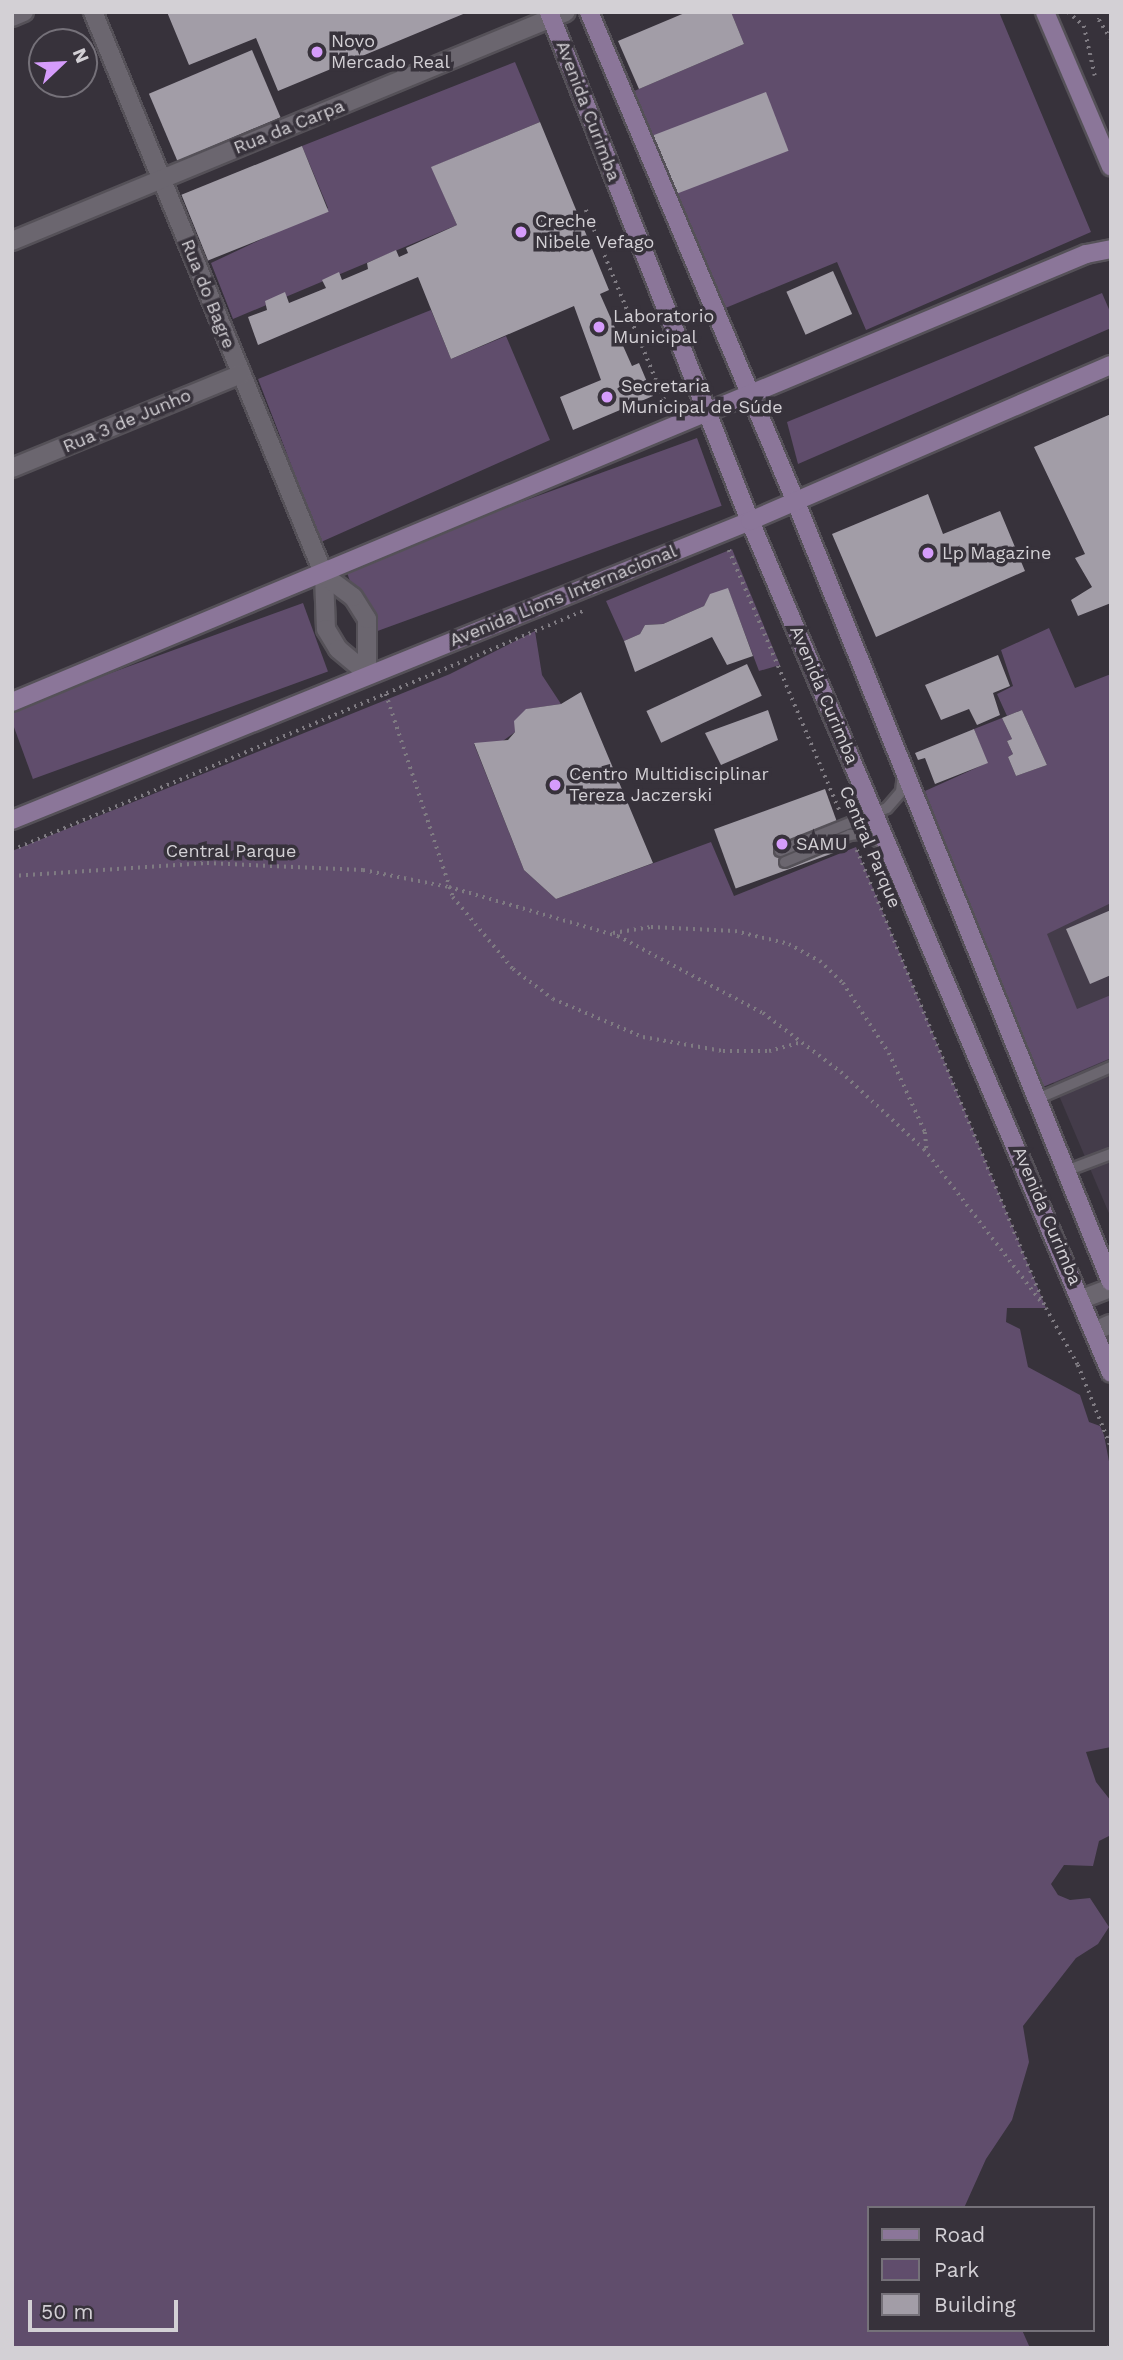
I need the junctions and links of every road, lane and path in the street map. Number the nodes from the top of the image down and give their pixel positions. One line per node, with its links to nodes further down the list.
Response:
1 (24, 12): 8 (street)
2 (93, 12): 12 (street, Rua do Bagre)
3 (589, 12): 18 (street, Avenida Curimba)
4 (1045, 12): 11 (street)
5 (1069, 12): 10 (path)
6 (1101, 12): 9 (path)
7 (556, 14): 12 (street, Rua da Carpa); 20 (street, Avenida Curimba)
8 (12, 17)
9 (1111, 39)
10 (1097, 82)
11 (1111, 167)
12 (161, 180): 14 (street, Rua da Carpa); 17 (street, Rua do Bagre)
13 (586, 210): 19 (path)
14 (12, 241)
15 (1111, 249): 18 (street)
16 (1111, 365): 22 (street, Avenida Lions Internacional)
17 (241, 374): 21 (street, Rua 3 de Junho); 25 (street, Rua do Bagre)
18 (747, 394): 20 (street); 22 (street, Avenida Curimba)
19 (670, 413)
20 (706, 414): 23 (street, Avenida Curimba); 25 (street)
21 (12, 468)
22 (795, 500): 23 (street, Avenida Lions Internacional); 30 (street, Avenida Curimba)
23 (750, 521): 27 (street, Avenida Lions Internacional); 31 (street, Avenida Curimba)
24 (720, 554): 33 (path, Central Parque)
25 (324, 575): 27 (street, Rua do Bagre); 27 (street); 29 (street)
26 (594, 606): 28 (path)
27 (367, 673): 32 (street, Avenida Lions Internacional)
28 (386, 694): 34 (path); 38 (path)
29 (12, 702)
30 (903, 768): 31 (lane); 42 (street, Avenida Curimba)
31 (874, 813): 33 (lane); 36 (street, Avenida Curimba)
32 (12, 820)
33 (848, 830): 35 (lane); 36 (lane); 49 (path, Central Parque)
34 (12, 850)
35 (782, 856)
36 (894, 860): 48 (street, Avenida Curimba)
37 (12, 876): 38 (path, Central Parque)
38 (449, 887): 39 (path, Central Parque); 40 (path)
39 (610, 934): 40 (path, Central Parque); 43 (path)
40 (802, 1042): 43 (path, Central Parque)
41 (1111, 1067): 42 (lane)
42 (1037, 1098): 45 (street, Avenida Curimba)
43 (927, 1154): 49 (path, Central Parque)
44 (1111, 1154): 45 (lane)
45 (1066, 1171): 46 (street, Avenida Curimba)
46 (1111, 1282)
47 (1111, 1288): 48 (street)
48 (1082, 1299): 50 (street, Avenida Curimba)
49 (1046, 1308): 52 (path, Central Parque)
50 (1103, 1328): 51 (street, Avenida Curimba)
51 (1111, 1373)
52 (1111, 1447)

